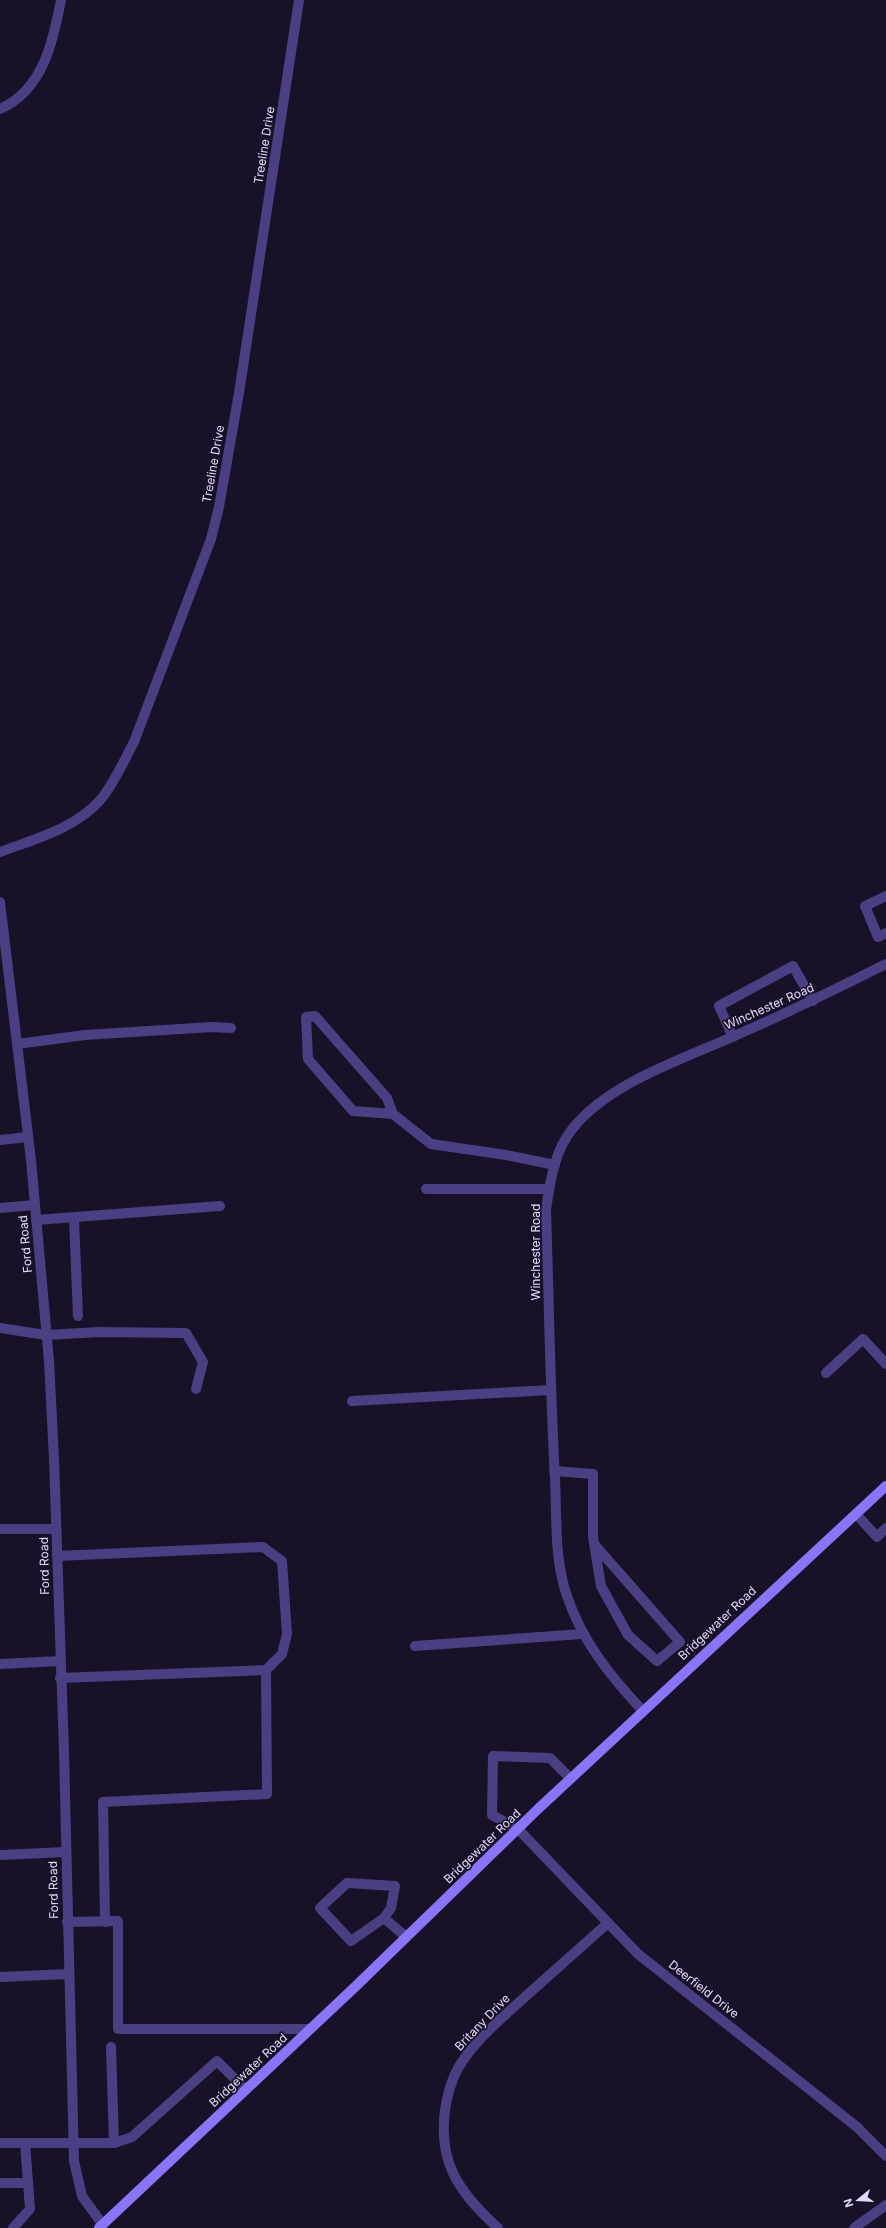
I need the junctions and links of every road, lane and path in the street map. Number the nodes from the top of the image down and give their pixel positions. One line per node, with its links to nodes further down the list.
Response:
1 (61, 0): 3 (street)
2 (299, 0): 4 (street, Treeline Drive)
3 (0, 109)
4 (0, 852)
5 (886, 896): 8 (street)
6 (0, 902): 7 (street, Ford Road)
7 (1, 925): 13 (street, Ford Road)
8 (886, 933)
9 (886, 964): 10 (street, Winchester Road)
10 (813, 1001): 12 (street, Winchester Road); 12 (street)
11 (231, 1028): 13 (street)
12 (733, 1037): 17 (street, Winchester Road)
13 (17, 1044): 15 (street, Ford Road)
14 (393, 1114): 14 (street); 17 (street)
15 (28, 1137): 16 (street); 20 (street, Ford Road)
16 (0, 1140)
17 (554, 1165): 19 (street, Winchester Road)
18 (426, 1189): 19 (street)
19 (549, 1189): 31 (street, Winchester Road)
20 (35, 1205): 22 (street); 24 (street, Ford Road)
21 (220, 1206): 23 (street)
22 (0, 1208)
23 (74, 1218): 24 (street); 25 (street)
24 (36, 1220): 27 (street, Ford Road)
25 (78, 1316)
26 (0, 1328): 27 (street)
27 (46, 1335): 30 (street); 38 (street, Ford Road)
28 (886, 1364): 29 (street)
29 (826, 1373)
30 (196, 1389)
31 (551, 1390): 32 (street); 33 (street, Winchester Road)
32 (352, 1401)
33 (554, 1471): 39 (street); 41 (street, Winchester Road)
34 (886, 1486): 35 (main road, Bridgewater Road)
35 (856, 1514): 36 (street); 47 (main road, Bridgewater Road)
36 (886, 1528)
37 (0, 1529): 38 (street)
38 (56, 1529): 40 (street, Ford Road)
39 (594, 1544): 39 (street)
40 (57, 1556): 43 (street, Ford Road); 45 (street)
41 (582, 1634): 42 (street); 47 (street, Winchester Road)
42 (415, 1646)
43 (60, 1661): 44 (street); 46 (street, Ford Road)
44 (0, 1664)
45 (266, 1670): 46 (street); 54 (street)
46 (60, 1678): 50 (street, Ford Road)
47 (642, 1711): 48 (main road, Bridgewater Road)
48 (570, 1778): 49 (main road, Bridgewater Road); 49 (street, Deerfield Drive)
49 (518, 1829): 55 (street, Deerfield Drive); 56 (main road, Bridgewater Road)
50 (66, 1852): 51 (street); 53 (street, Ford Road)
51 (0, 1855)
52 (384, 1918): 52 (street); 56 (street)
53 (67, 1922): 54 (street); 57 (street, Ford Road)
54 (105, 1922): 59 (street)
55 (608, 1923): 66 (street, Deerfield Drive); 72 (street, Britany Drive)
56 (406, 1937): 59 (main road, Bridgewater Road)
57 (69, 1974): 58 (street); 62 (street, Ford Road)
58 (0, 1977)
59 (310, 2029): 61 (main road, Bridgewater Road)
60 (111, 2048): 65 (street)
61 (246, 2090): 65 (street); 70 (main road, Bridgewater Road)
62 (73, 2142): 64 (street); 65 (street); 70 (street, Ford Road)
63 (0, 2143): 64 (street)
64 (25, 2143): 68 (street)
65 (114, 2143)
66 (886, 2156)
67 (0, 2183): 68 (street)
68 (28, 2183): 71 (street)
69 (886, 2205): 73 (street)
70 (101, 2226)
71 (13, 2228)
72 (498, 2228)
73 (854, 2228)

